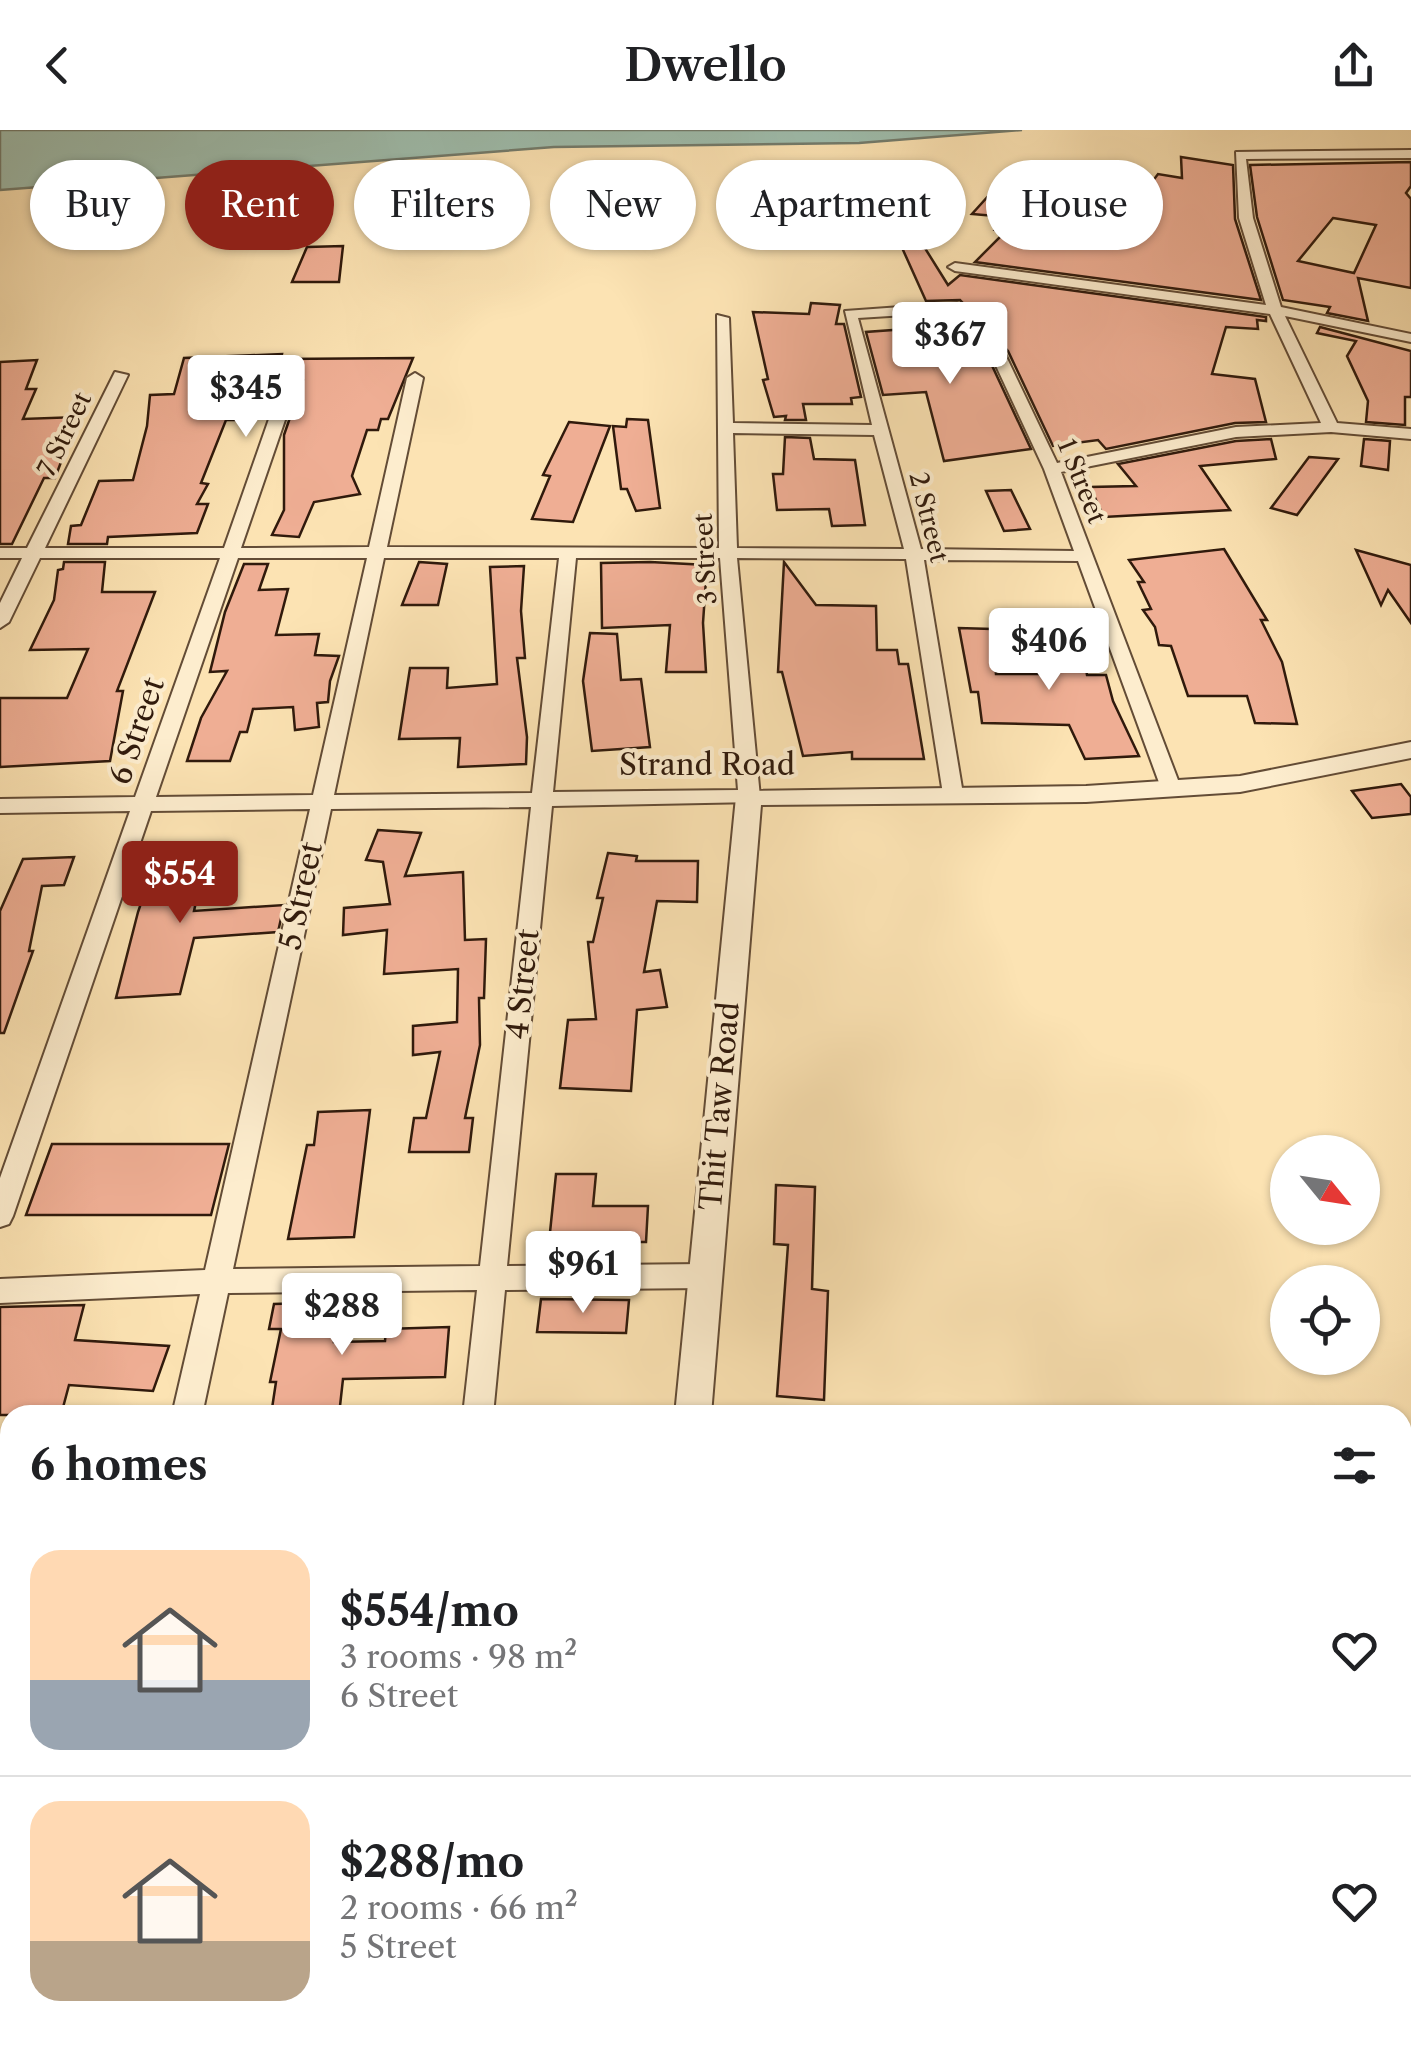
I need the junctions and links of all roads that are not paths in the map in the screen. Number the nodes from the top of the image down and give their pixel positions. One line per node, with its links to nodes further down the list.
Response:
1 (1411, 154): 3 (street)
2 (955, 267): 3 (street)
3 (1275, 310): 6 (street); 10 (street)
4 (850, 314): 12 (street, 2 Street); 14 (street, 1 Street)
5 (722, 318): 11 (street, 3 Street)
6 (1411, 338)
7 (120, 375): 19 (street, 7 Street)
8 (291, 378): 21 (street, 6 Street)
9 (414, 378): 17 (street, 5 Street)
10 (1331, 427): 13 (street); 14 (street)
11 (725, 428): 12 (street); 16 (street, 3 Street)
12 (881, 430): 20 (street, 2 Street)
13 (1411, 434)
14 (1052, 469): 22 (street, 1 Street)
15 (568, 552): 16 (street); 17 (street); 28 (street, 4 Street)
16 (728, 552): 20 (street); 27 (street, 3 Street)
17 (376, 553): 21 (street); 29 (street, 5 Street)
18 (0, 554): 19 (street)
19 (33, 554): 21 (street); 23 (street, 7 Street)
20 (914, 554): 22 (street); 26 (street, 2 Street)
21 (229, 556): 31 (street, 6 Street)
22 (1085, 556): 25 (street, 1 Street)
23 (0, 622)
24 (1411, 750): 25 (street, Strand Road)
25 (1171, 788): 26 (street, Strand Road)
26 (953, 794): 27 (street, Strand Road)
27 (750, 797): 28 (street, Strand Road); 33 (street, Thit Taw Road)
28 (543, 798): 29 (street, Strand Road); 34 (street, 4 Street)
29 (322, 800): 31 (street, Strand Road); 35 (street, 5 Street)
30 (0, 806): 31 (street, Strand Road)
31 (142, 807): 32 (street, 6 Street)
32 (0, 1216)
33 (704, 1276): 34 (street); 39 (street, Thit Taw Road)
34 (493, 1278): 35 (street); 38 (street, 4 Street)
35 (216, 1282): 36 (street); 37 (street, 5 Street)
36 (0, 1291)
37 (189, 1405)
38 (479, 1405)
39 (693, 1405)

